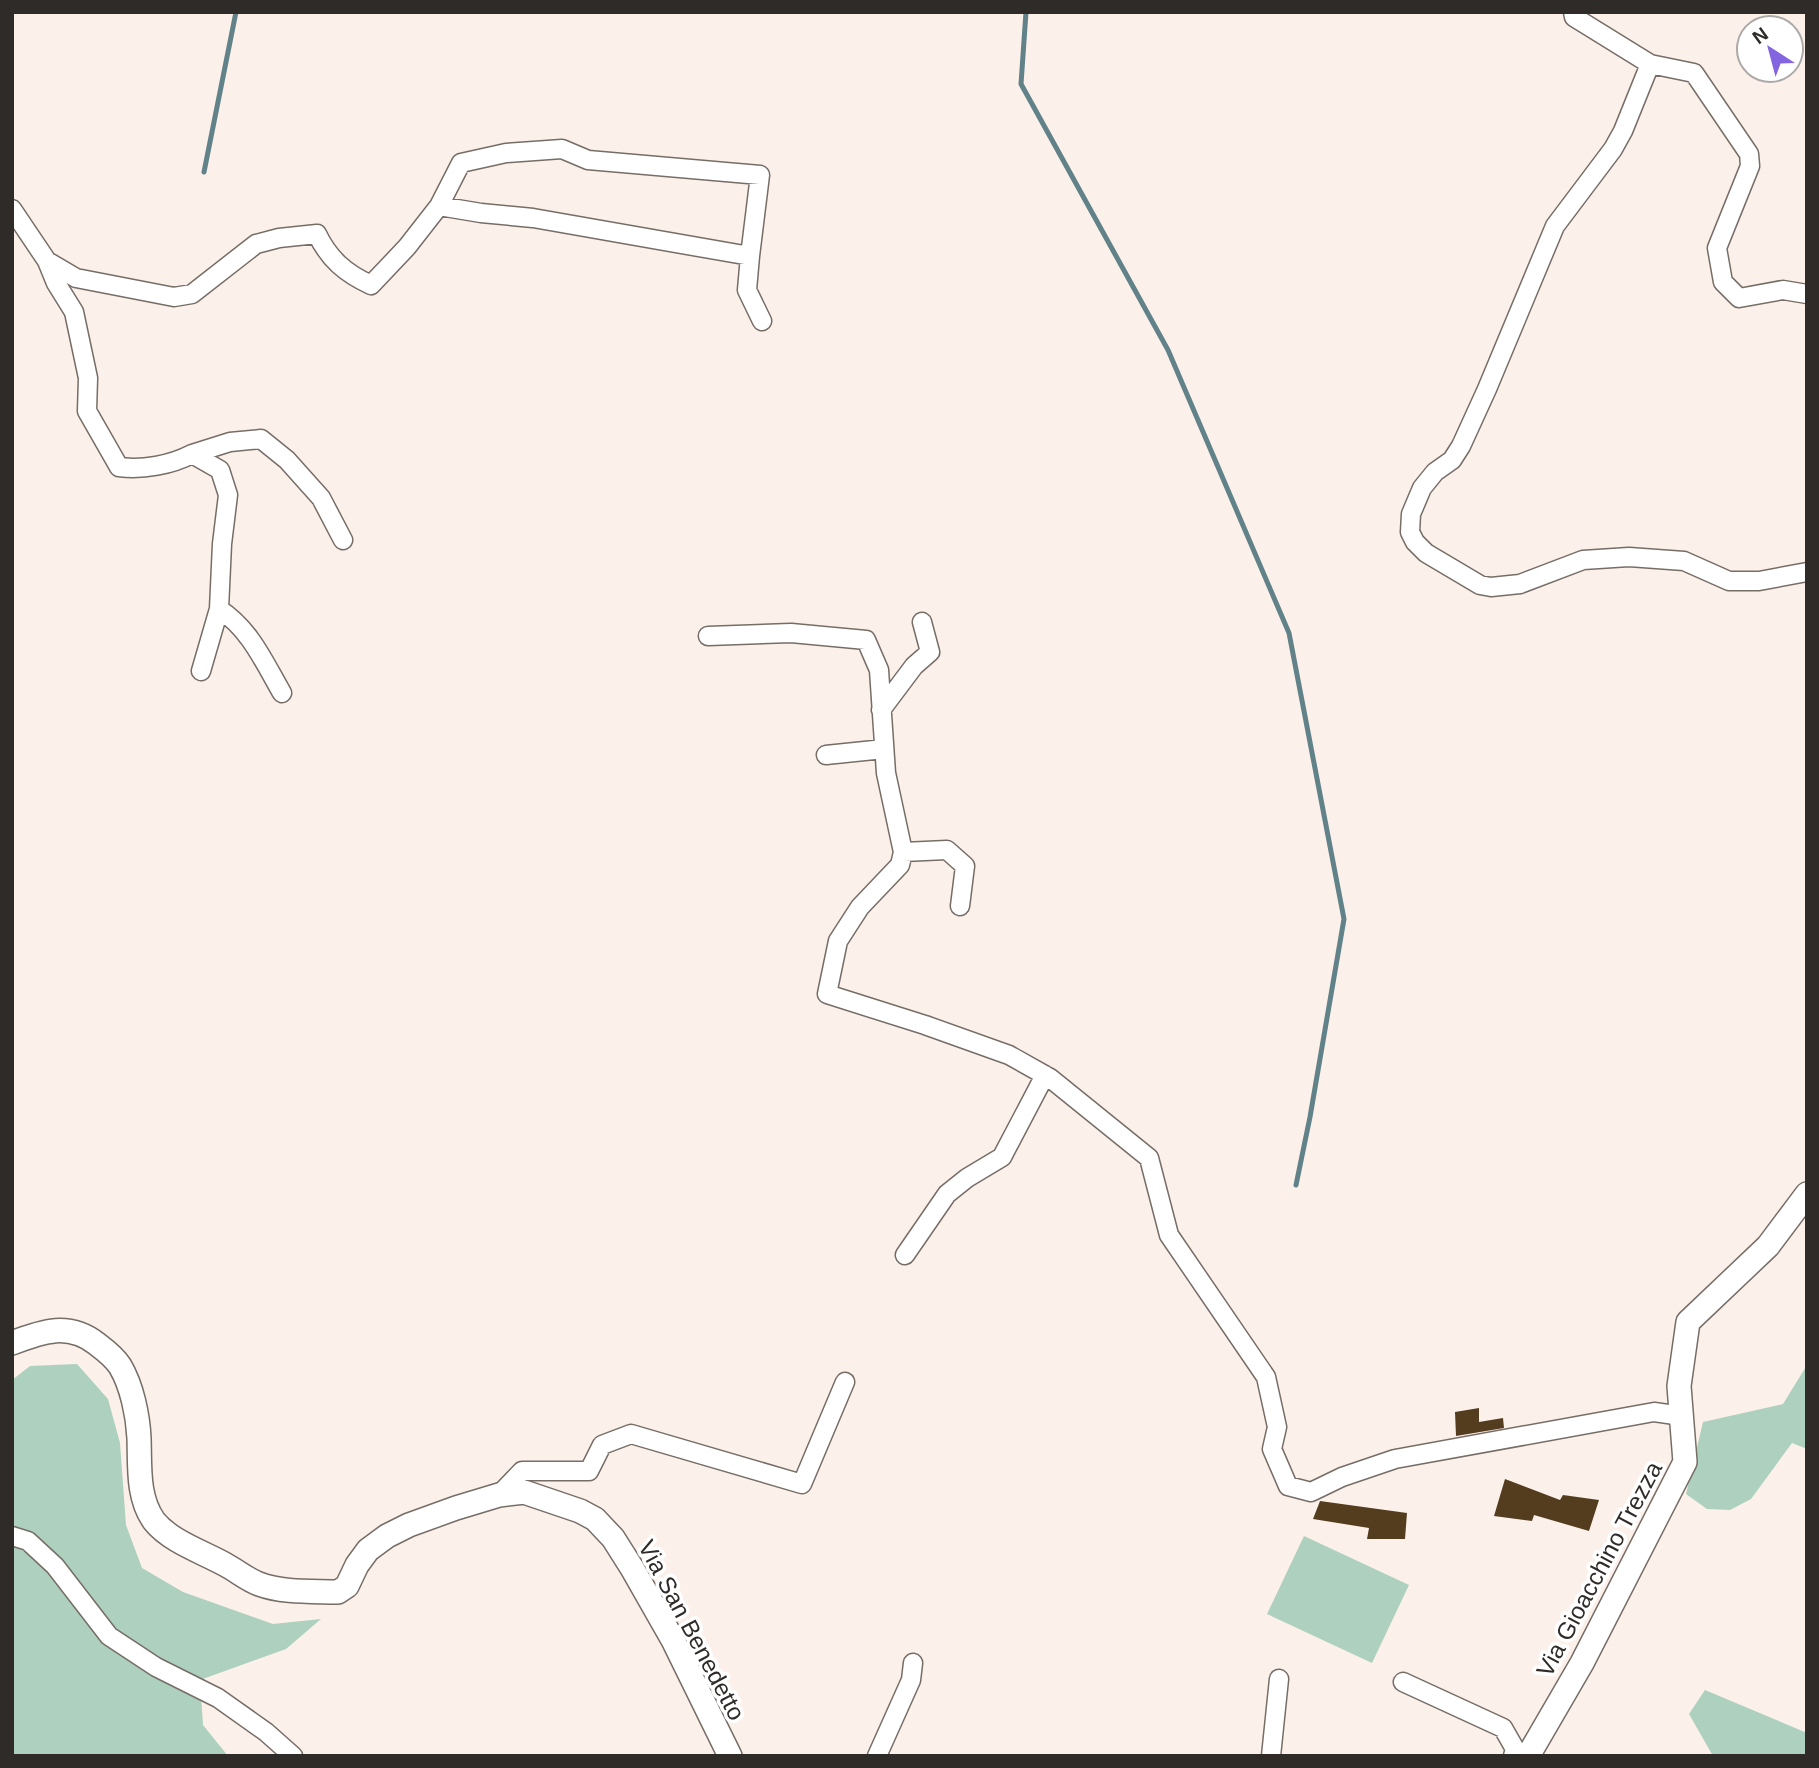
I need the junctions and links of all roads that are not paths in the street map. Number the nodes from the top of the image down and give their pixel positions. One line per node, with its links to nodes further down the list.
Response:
1 (1573, 12): 2 (street)
2 (1650, 64): 7 (street); 11 (street)
3 (439, 206): 5 (street); 5 (street); 6 (street)
4 (12, 209): 6 (street)
5 (750, 256): 8 (street)
6 (47, 261): 9 (street)
7 (1807, 294)
8 (762, 321)
9 (192, 454): 10 (street); 12 (street)
10 (343, 540)
11 (1807, 572)
12 (219, 609): 15 (street); 16 (street)
13 (922, 622): 17 (street)
14 (708, 636): 17 (street)
15 (201, 671)
16 (282, 692)
17 (881, 710): 18 (street)
18 (884, 749): 19 (street); 20 (street)
19 (826, 755)
20 (903, 852): 21 (street); 22 (street)
21 (960, 906)
22 (1045, 1075): 24 (street); 27 (street)
23 (1807, 1194): 27 (street, Via Gioacchino Trezza)
24 (905, 1255)
25 (12, 1343): 28 (street, Via San Benedetto)
26 (845, 1382): 28 (street)
27 (1682, 1416): 38 (street, Via Gioacchino Trezza)
28 (499, 1495): 34 (street, Via San Benedetto)
29 (12, 1536): 33 (street)
30 (913, 1663): 35 (street)
31 (1279, 1678): 36 (street)
32 (1403, 1682): 37 (street)
33 (293, 1756)
34 (730, 1756)
35 (877, 1756)
36 (1270, 1756)
37 (1513, 1756)
38 (1528, 1756)

